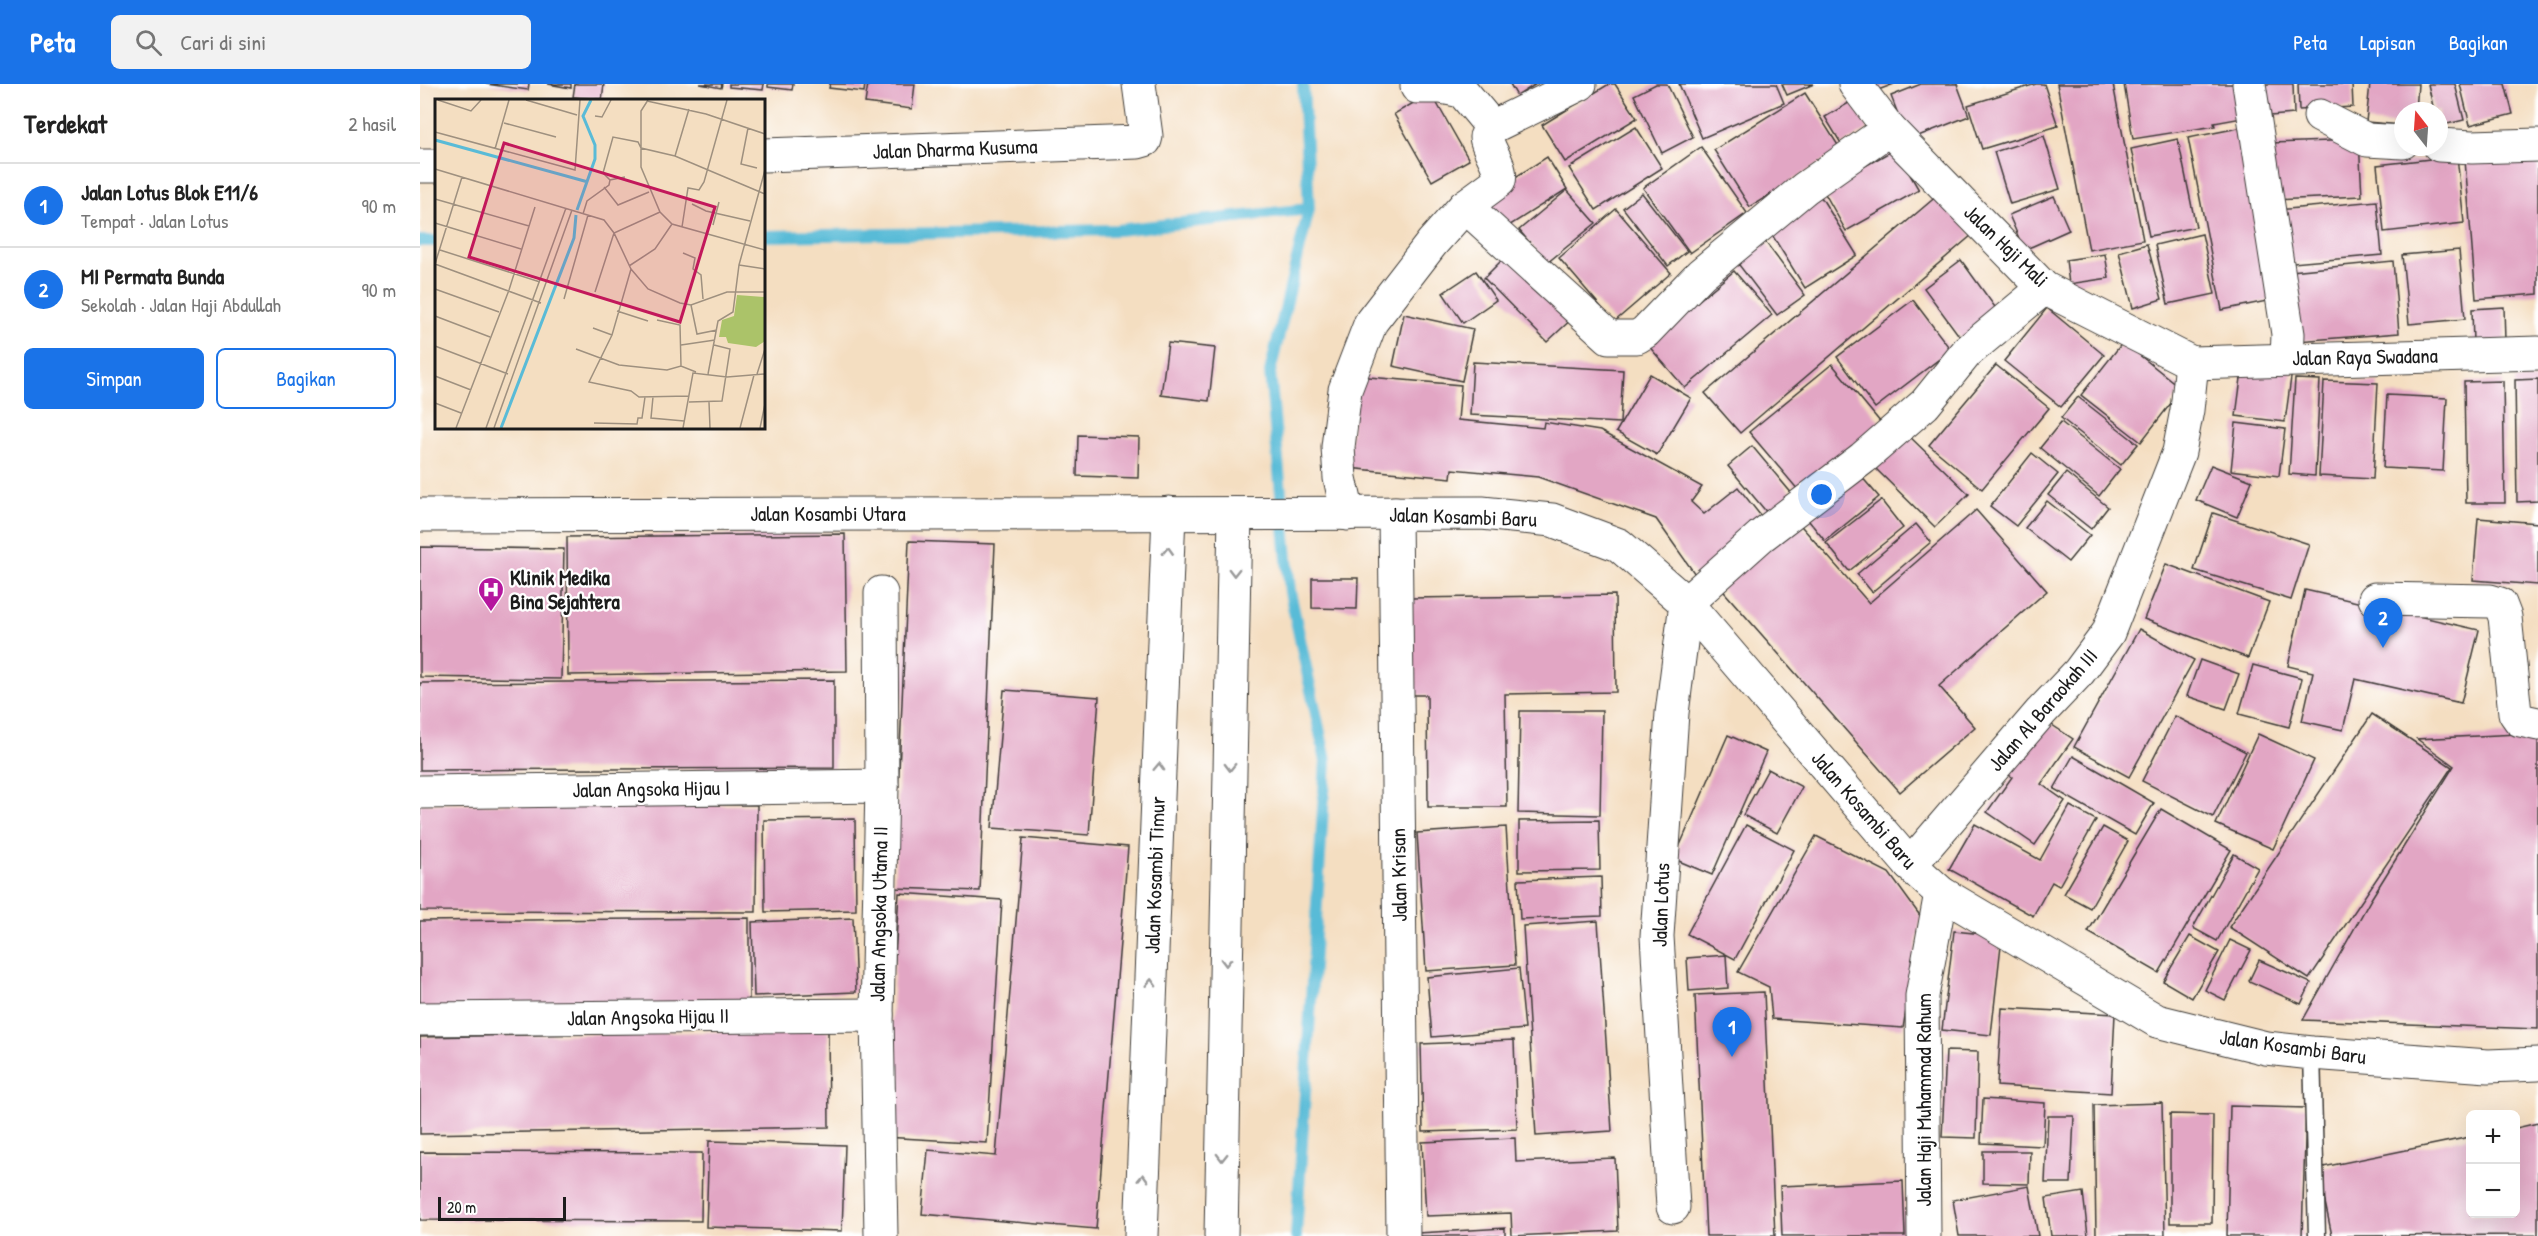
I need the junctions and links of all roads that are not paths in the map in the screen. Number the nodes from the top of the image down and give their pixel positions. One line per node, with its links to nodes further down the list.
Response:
1 (1139, 84): 12 (street, Jalan Dharma Kusuma)
2 (1417, 84): 7 (street)
3 (1580, 84): 7 (street)
4 (1855, 84): 8 (street, Jalan Haji Mali)
5 (2249, 84): 16 (street)
6 (2320, 116): 9 (street)
7 (1492, 127): 13 (street)
8 (1889, 129): 13 (street); 14 (street, Jalan Haji Mali)
9 (2394, 142)
10 (2538, 145): 11 (street)
11 (2448, 146)
12 (765, 155)
13 (1465, 206): 21 (street)
14 (2044, 288): 17 (street, Jalan Haji Mali); 25 (street)
15 (2538, 353): 16 (street, Jalan Raya Swadana)
16 (2287, 359): 17 (street, Jalan Raya Swadana)
17 (2192, 363): 29 (street, Jalan Al Baraokah III)
18 (1169, 513): 20 (street, Jalan Kosambi Utara); 22 (street, Jalan Kosambi Utara); 37 (street, Jalan Kosambi Timur, one-way to 18)
19 (1395, 513): 21 (street, Jalan Kosambi Baru); 25 (street, Jalan Kosambi Baru); 39 (street, Jalan Krisan)
20 (1246, 514): 21 (street, Jalan Kosambi Baru); 38 (street, one-way to 38)
21 (1340, 514)
22 (420, 515)
23 (881, 593): 27 (street, Jalan Angsoka Utama II)
24 (2375, 599): 26 (street)
25 (1686, 603): 29 (street, Jalan Kosambi Baru); 35 (street, Jalan Lotus)
26 (2538, 724)
27 (882, 786): 28 (street, Jalan Angsoka Hijau I); 31 (street, Jalan Angsoka Utama II)
28 (420, 792)
29 (1910, 865): 30 (street, Jalan Kosambi Baru)
30 (1941, 893): 33 (street, Jalan Kosambi Baru); 40 (street, Jalan Haji Muhammad Rahum)
31 (877, 1015): 32 (street, Jalan Angsoka Hijau II); 36 (street, Jalan Angsoka Utama II)
32 (420, 1019)
33 (2312, 1053): 34 (street, Jalan Kosambi Baru); 41 (lane)
34 (2538, 1064)
35 (1673, 1207)
36 (881, 1236)
37 (1140, 1236)
38 (1221, 1236)
39 (1403, 1236)
40 (1924, 1236)
41 (2317, 1236)

